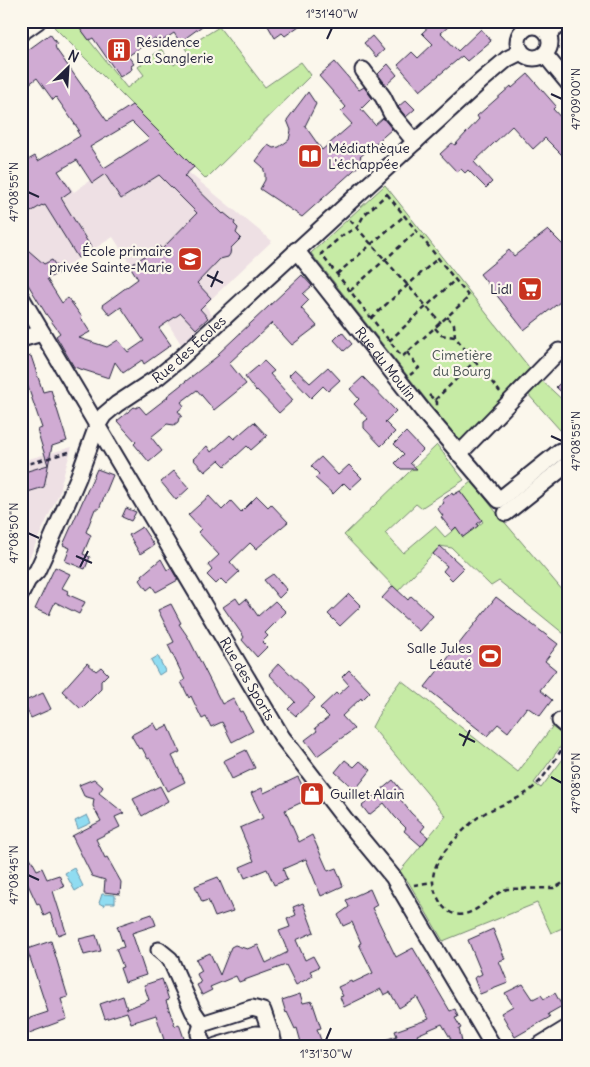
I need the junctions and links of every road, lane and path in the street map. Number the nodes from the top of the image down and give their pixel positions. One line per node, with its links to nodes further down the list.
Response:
1 (38, 21): 4 (street)
2 (566, 21): 5 (street)
3 (520, 25): 5 (street); 6 (street)
4 (21, 33)
5 (548, 33): 7 (street)
6 (521, 52): 7 (street); 10 (street, Rue des Écoles)
7 (545, 55): 9 (street)
8 (363, 70): 10 (street)
9 (569, 84)
10 (415, 142): 11 (street, Rue des Écoles)
11 (341, 210): 13 (path); 16 (street, Rue des Écoles)
12 (404, 216): 13 (path); 14 (path); 15 (path)
13 (357, 228): 15 (path); 19 (path)
14 (417, 231): 17 (path); 18 (path)
15 (372, 244): 18 (path); 19 (path)
16 (296, 250): 42 (street, Rue du Moulin); 43 (street, Rue des Écoles)
17 (438, 258): 20 (path); 21 (path)
18 (385, 260): 21 (path); 22 (path)
19 (337, 274): 22 (path)
20 (455, 280): 24 (path); 25 (path)
21 (407, 285): 24 (path); 26 (path)
22 (350, 291): 26 (path)
23 (21, 297): 29 (street, Rue des Sports)
24 (426, 306): 27 (path); 32 (path)
25 (447, 317): 27 (path); 30 (path)
26 (371, 318): 32 (path)
27 (441, 323): 28 (path)
28 (435, 328): 30 (path); 34 (path)
29 (42, 333): 31 (street); 43 (street, Rue des Sports)
30 (455, 337): 36 (path)
31 (21, 339)
32 (389, 340): 34 (path)
33 (559, 350): 45 (street)
34 (407, 352): 37 (path)
35 (479, 357): 36 (path)
36 (475, 361): 39 (path); 40 (path)
37 (416, 381)
38 (427, 394): 40 (path)
39 (502, 396)
40 (435, 400): 42 (path); 42 (path)
41 (518, 408): 44 (street)
42 (430, 410): 45 (street, Rue du Moulin)
43 (97, 426): 47 (street, Rue des Écoles); 54 (street, Rue des Sports)
44 (490, 437)
45 (459, 454): 46 (street, Rue du Moulin)
46 (564, 457): 49 (street)
47 (83, 460): 48 (path); 50 (street, Rue des Écoles)
48 (21, 466)
49 (506, 513)
50 (21, 594)
51 (569, 740): 53 (path)
52 (569, 880): 53 (path)
53 (432, 882): 54 (path)
54 (402, 892): 61 (street, Rue des Sports)
55 (159, 950): 56 (street)
56 (202, 1024): 58 (street); 59 (street)
57 (569, 1027): 62 (street)
58 (273, 1041): 60 (street)
59 (205, 1046)
60 (216, 1046)
61 (493, 1046)
62 (538, 1046)

